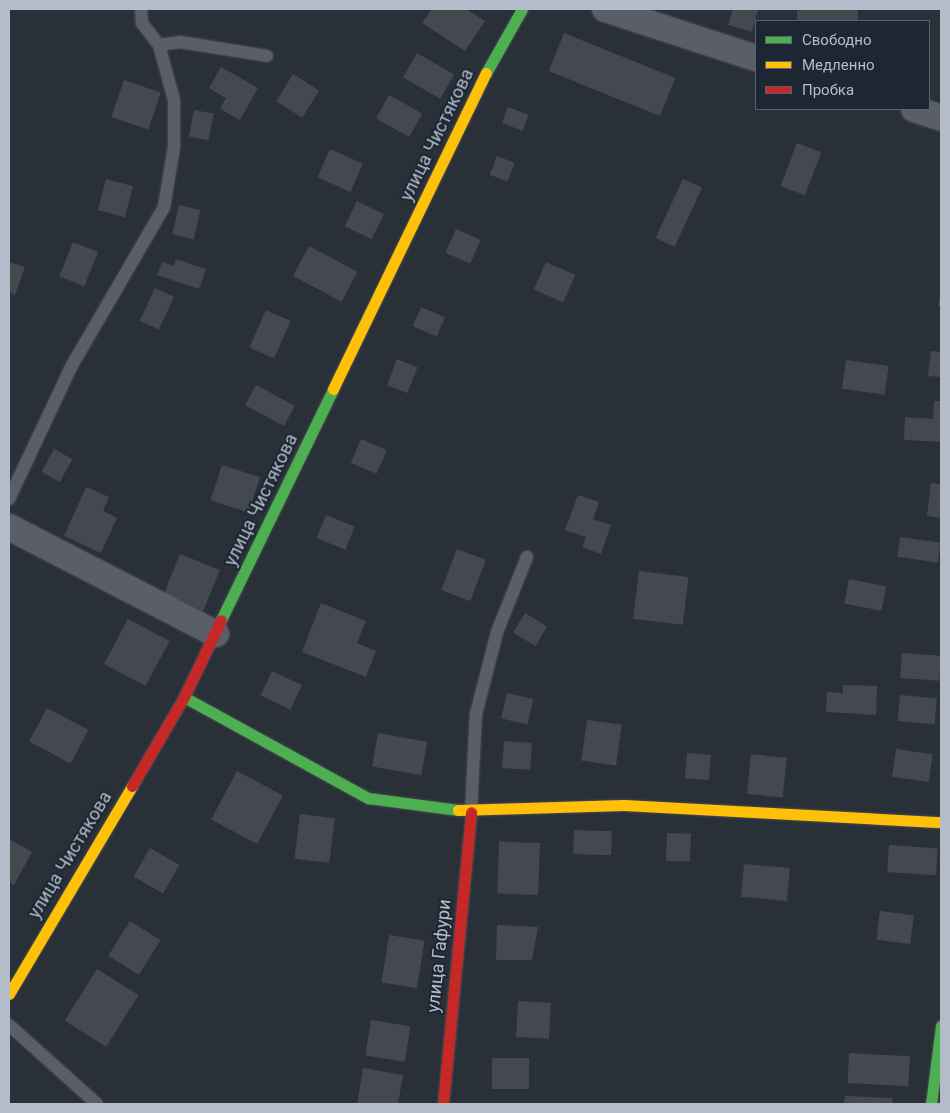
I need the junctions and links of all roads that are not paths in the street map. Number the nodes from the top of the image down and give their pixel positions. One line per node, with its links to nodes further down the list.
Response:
1 (141, 9): 4 (lane)
2 (522, 9): 12 (street, улица Чистякова)
3 (605, 9): 6 (street)
4 (159, 45): 5 (lane); 9 (lane)
5 (267, 56)
6 (755, 58)
7 (917, 110): 8 (street)
8 (941, 118)
9 (9, 499)
10 (9, 527): 12 (street)
11 (527, 557): 14 (lane)
12 (216, 634): 13 (street, улица Чистякова)
13 (184, 697): 14 (street); 16 (street, улица Чистякова)
14 (471, 812): 15 (street); 20 (street, улица Гафури)
15 (941, 822)
16 (9, 994)
17 (9, 1025): 19 (lane)
18 (941, 1026): 21 (street)
19 (97, 1104)
20 (442, 1104)
21 (931, 1104)

